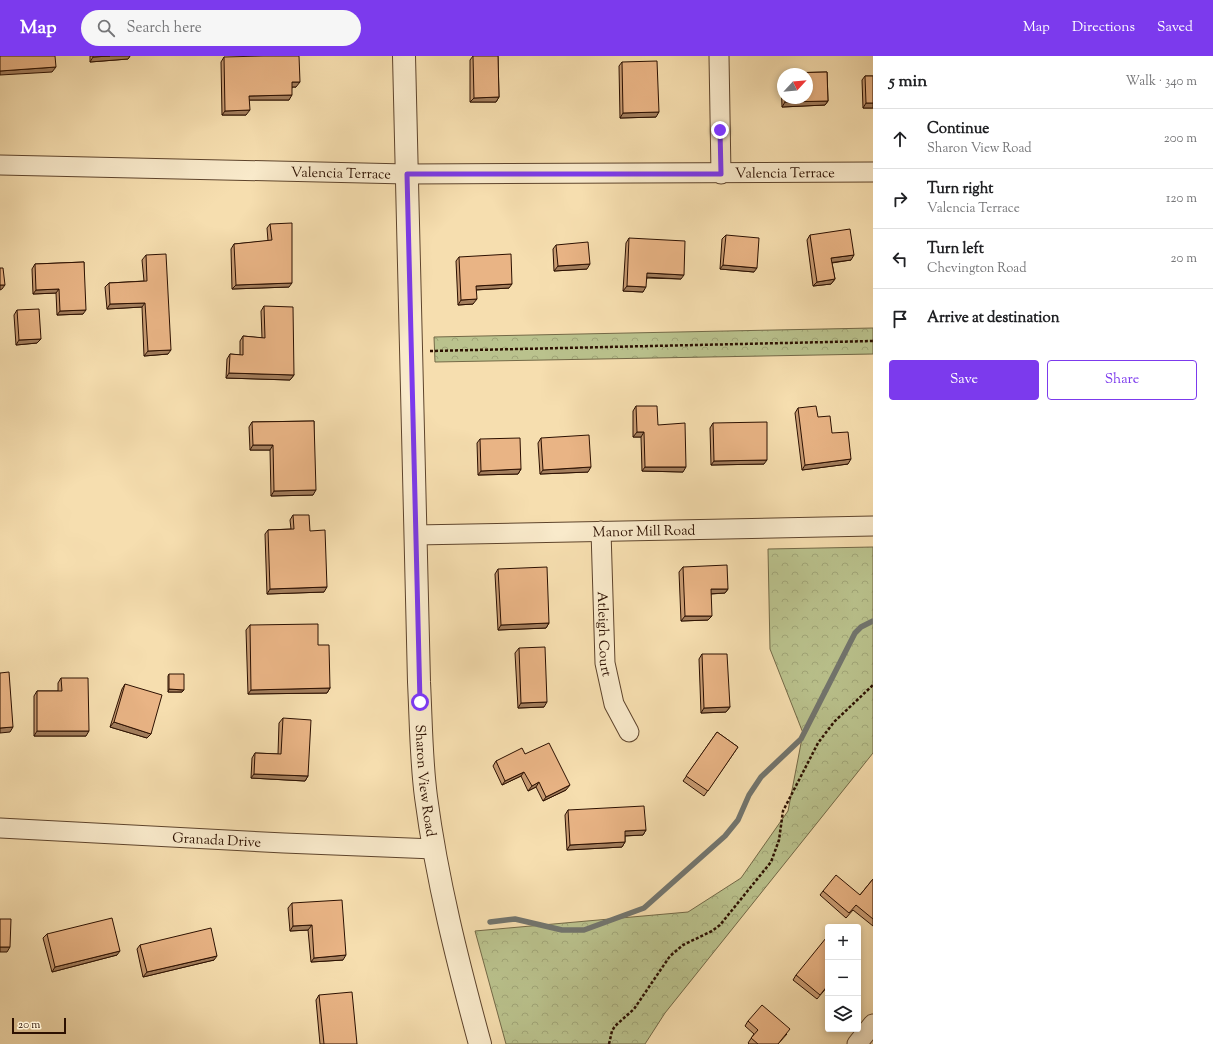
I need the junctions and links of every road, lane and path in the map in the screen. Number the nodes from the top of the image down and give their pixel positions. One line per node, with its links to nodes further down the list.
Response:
1 (404, 56): 5 (street, Sharon View Road)
2 (719, 56): 6 (street)
3 (0, 165): 5 (street, Valencia Terrace)
4 (873, 172): 6 (street, Valencia Terrace)
5 (407, 174): 6 (street, Valencia Terrace); 8 (street, Sharon View Road)
6 (721, 174)
7 (873, 341): 8 (path)
8 (411, 351): 11 (street, Sharon View Road)
9 (873, 526): 10 (street, Manor Mill Road)
10 (601, 531): 11 (street, Manor Mill Road); 13 (street, Atleigh Court)
11 (415, 535): 15 (street, Sharon View Road)
12 (873, 685): 18 (path)
13 (629, 732)
14 (0, 828): 15 (street, Granada Drive)
15 (434, 849): 17 (street, Sharon View Road)
16 (873, 1024): 19 (street)
17 (480, 1044)
18 (609, 1044)
19 (857, 1044)

